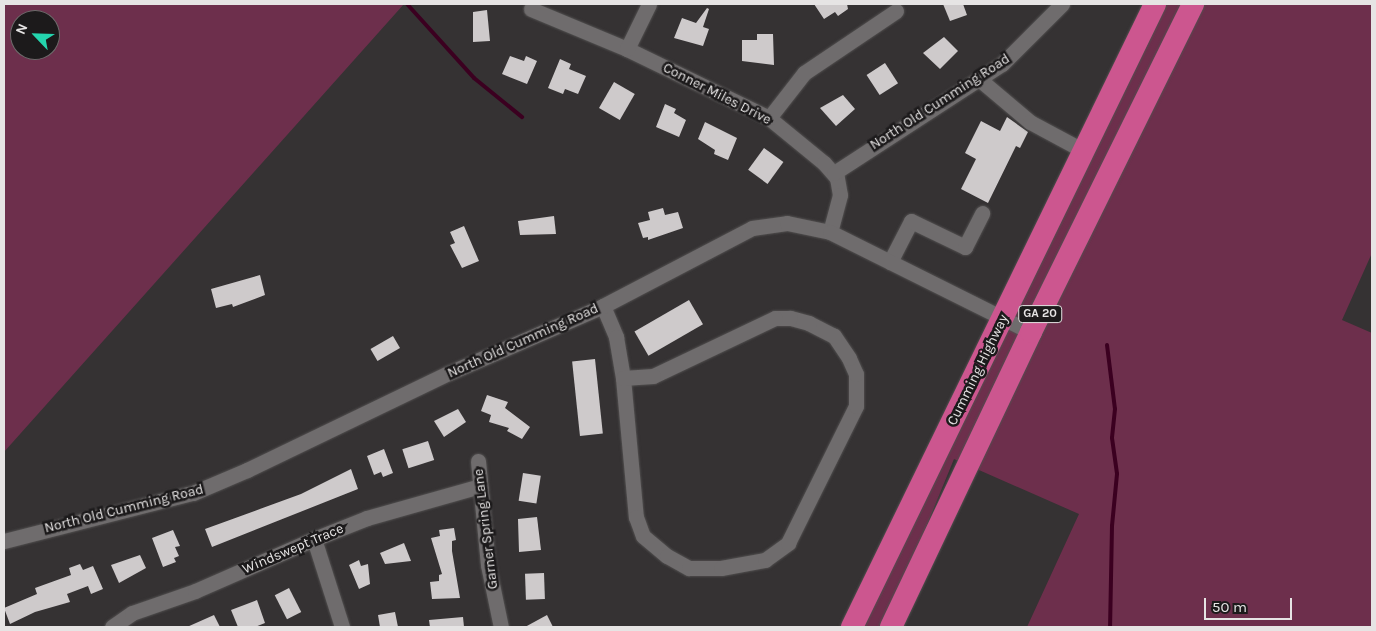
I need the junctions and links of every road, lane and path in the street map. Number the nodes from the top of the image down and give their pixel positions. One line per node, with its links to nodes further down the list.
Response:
1 (649, 4): 7 (street)
2 (1062, 4): 8 (street, North Old Cumming Road)
3 (1155, 4): 10 (highway, Cumming Highway / GA 20)
4 (1193, 4): 17 (highway, GA 20)
5 (531, 9): 7 (street, Conner Miles Drive)
6 (896, 11): 9 (street)
7 (627, 49): 9 (street, Conner Miles Drive)
8 (979, 79): 10 (street); 11 (street, North Old Cumming Road)
9 (769, 118): 11 (street, Conner Miles Drive)
10 (1084, 151): 16 (highway, Cumming Highway / GA 20)
11 (834, 173): 13 (street)
12 (982, 214): 14 (street)
13 (830, 232): 14 (street, North Old Cumming Road); 15 (street, North Old Cumming Road)
14 (890, 262): 16 (street, North Old Cumming Road)
15 (603, 306): 18 (street); 22 (street, North Old Cumming Road)
16 (1003, 319): 17 (street, North Old Cumming Road); 26 (highway, Cumming Highway / GA 20)
17 (1031, 332): 27 (highway, GA 20)
18 (623, 378): 18 (street)
19 (478, 461): 20 (street, Garner Spring Lane)
20 (480, 486): 21 (street, Windswept Trace); 25 (street, Garner Spring Lane)
21 (314, 539): 23 (street, Windswept Trace); 24 (street)
22 (4, 541)
23 (112, 627)
24 (342, 627)
25 (501, 627)
26 (852, 627)
27 (892, 627)

